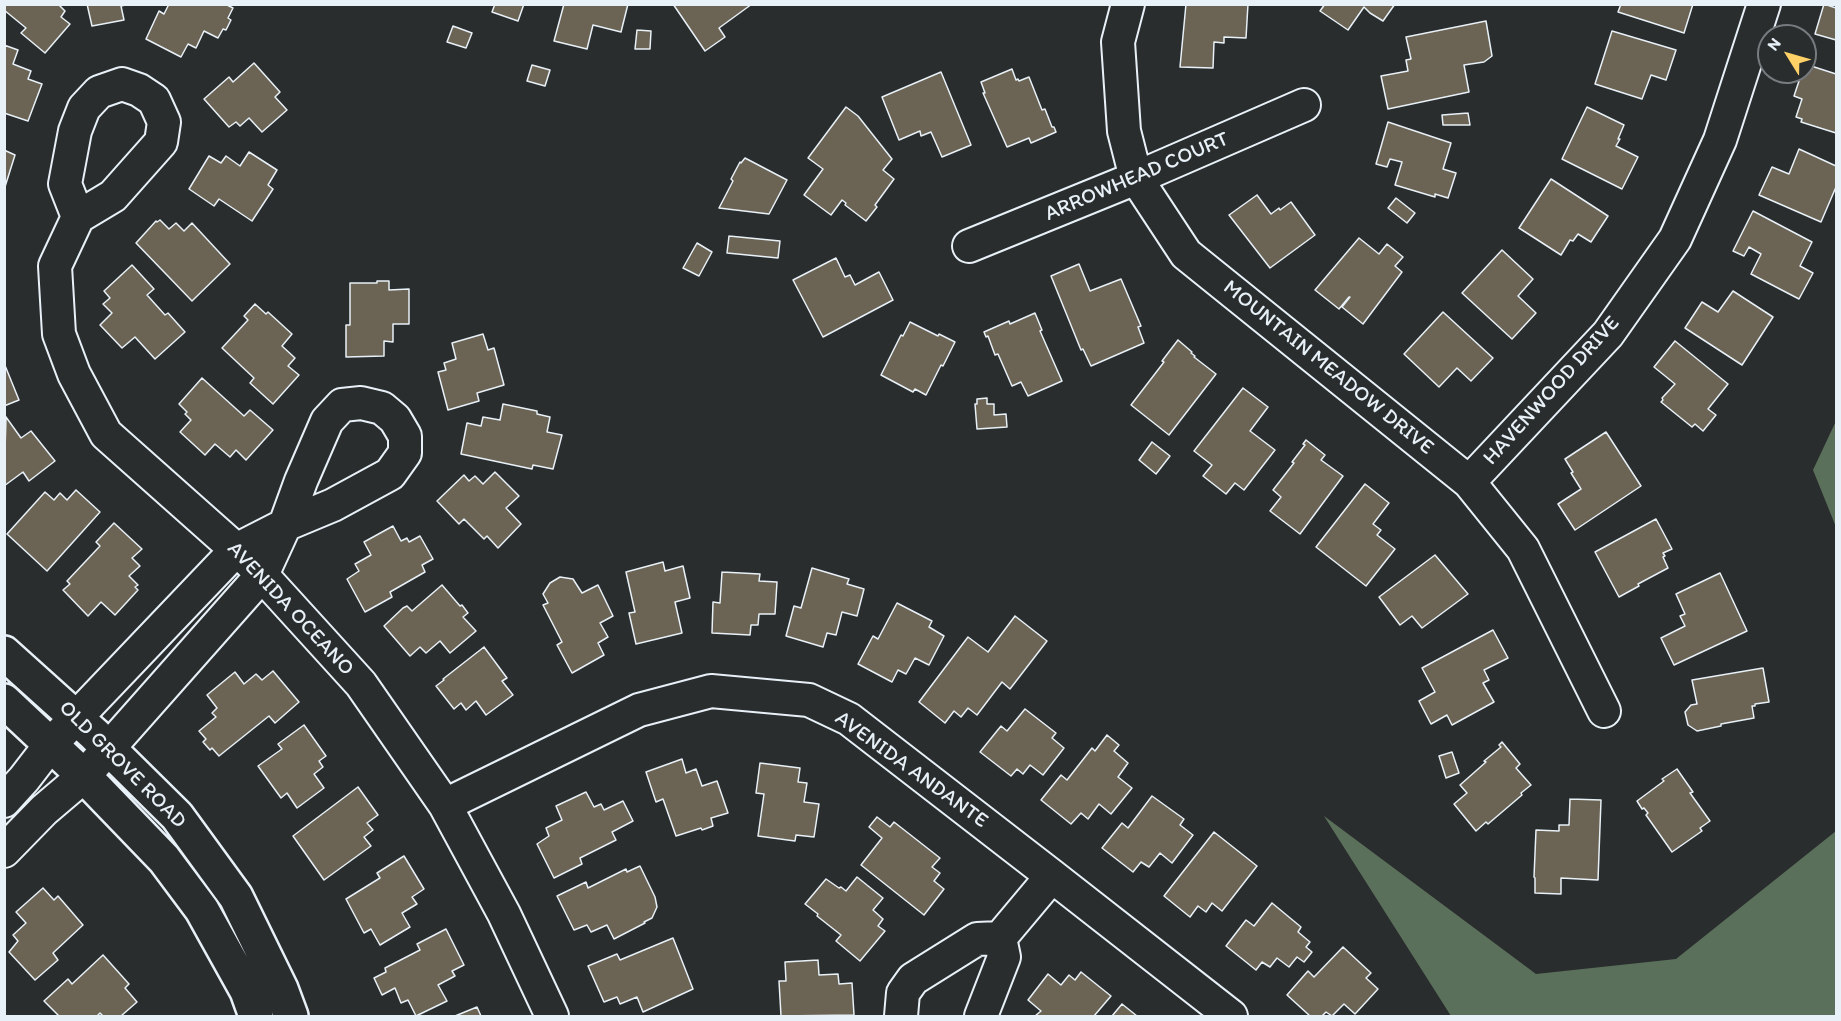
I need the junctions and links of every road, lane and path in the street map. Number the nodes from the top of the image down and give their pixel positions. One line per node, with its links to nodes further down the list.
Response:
1 (1128, 4): 4 (street, MOUNTAIN MEADOW DRIVE)
2 (1764, 4): 7 (street, HAVENWOOD DRIVE)
3 (1304, 105): 4 (street, ARROWHEAD COURT)
4 (1137, 178): 6 (street, ARROWHEAD COURT); 7 (street, MOUNTAIN MEADOW DRIVE)
5 (78, 217): 8 (street, AVENIDA OCEANO)
6 (969, 246)
7 (1469, 482): 12 (street, MOUNTAIN MEADOW DRIVE)
8 (236, 549): 9 (street, AVENIDA OCEANO); 9 (street); 13 (street)
9 (262, 575): 15 (street); 18 (street, AVENIDA OCEANO)
10 (4, 653): 13 (street, OLD GROVE ROAD)
11 (4, 701): 14 (street, OLD GROVE ROAD)
12 (1604, 711)
13 (76, 718): 14 (street); 15 (street, OLD GROVE ROAD)
14 (51, 744): 16 (street, OLD GROVE ROAD); 17 (street)
15 (108, 748): 16 (street); 23 (street, OLD GROVE ROAD)
16 (84, 776): 19 (street); 22 (street, OLD GROVE ROAD)
17 (4, 801)
18 (445, 805): 20 (street, AVENIDA ANDANTE); 24 (street, AVENIDA OCEANO)
19 (4, 851)
20 (1052, 876): 21 (street); 27 (street, AVENIDA ANDANTE)
21 (1000, 938): 25 (street); 26 (street)
22 (256, 1017)
23 (291, 1017)
24 (552, 1017)
25 (901, 1017)
26 (981, 1017)
27 (1231, 1017)

